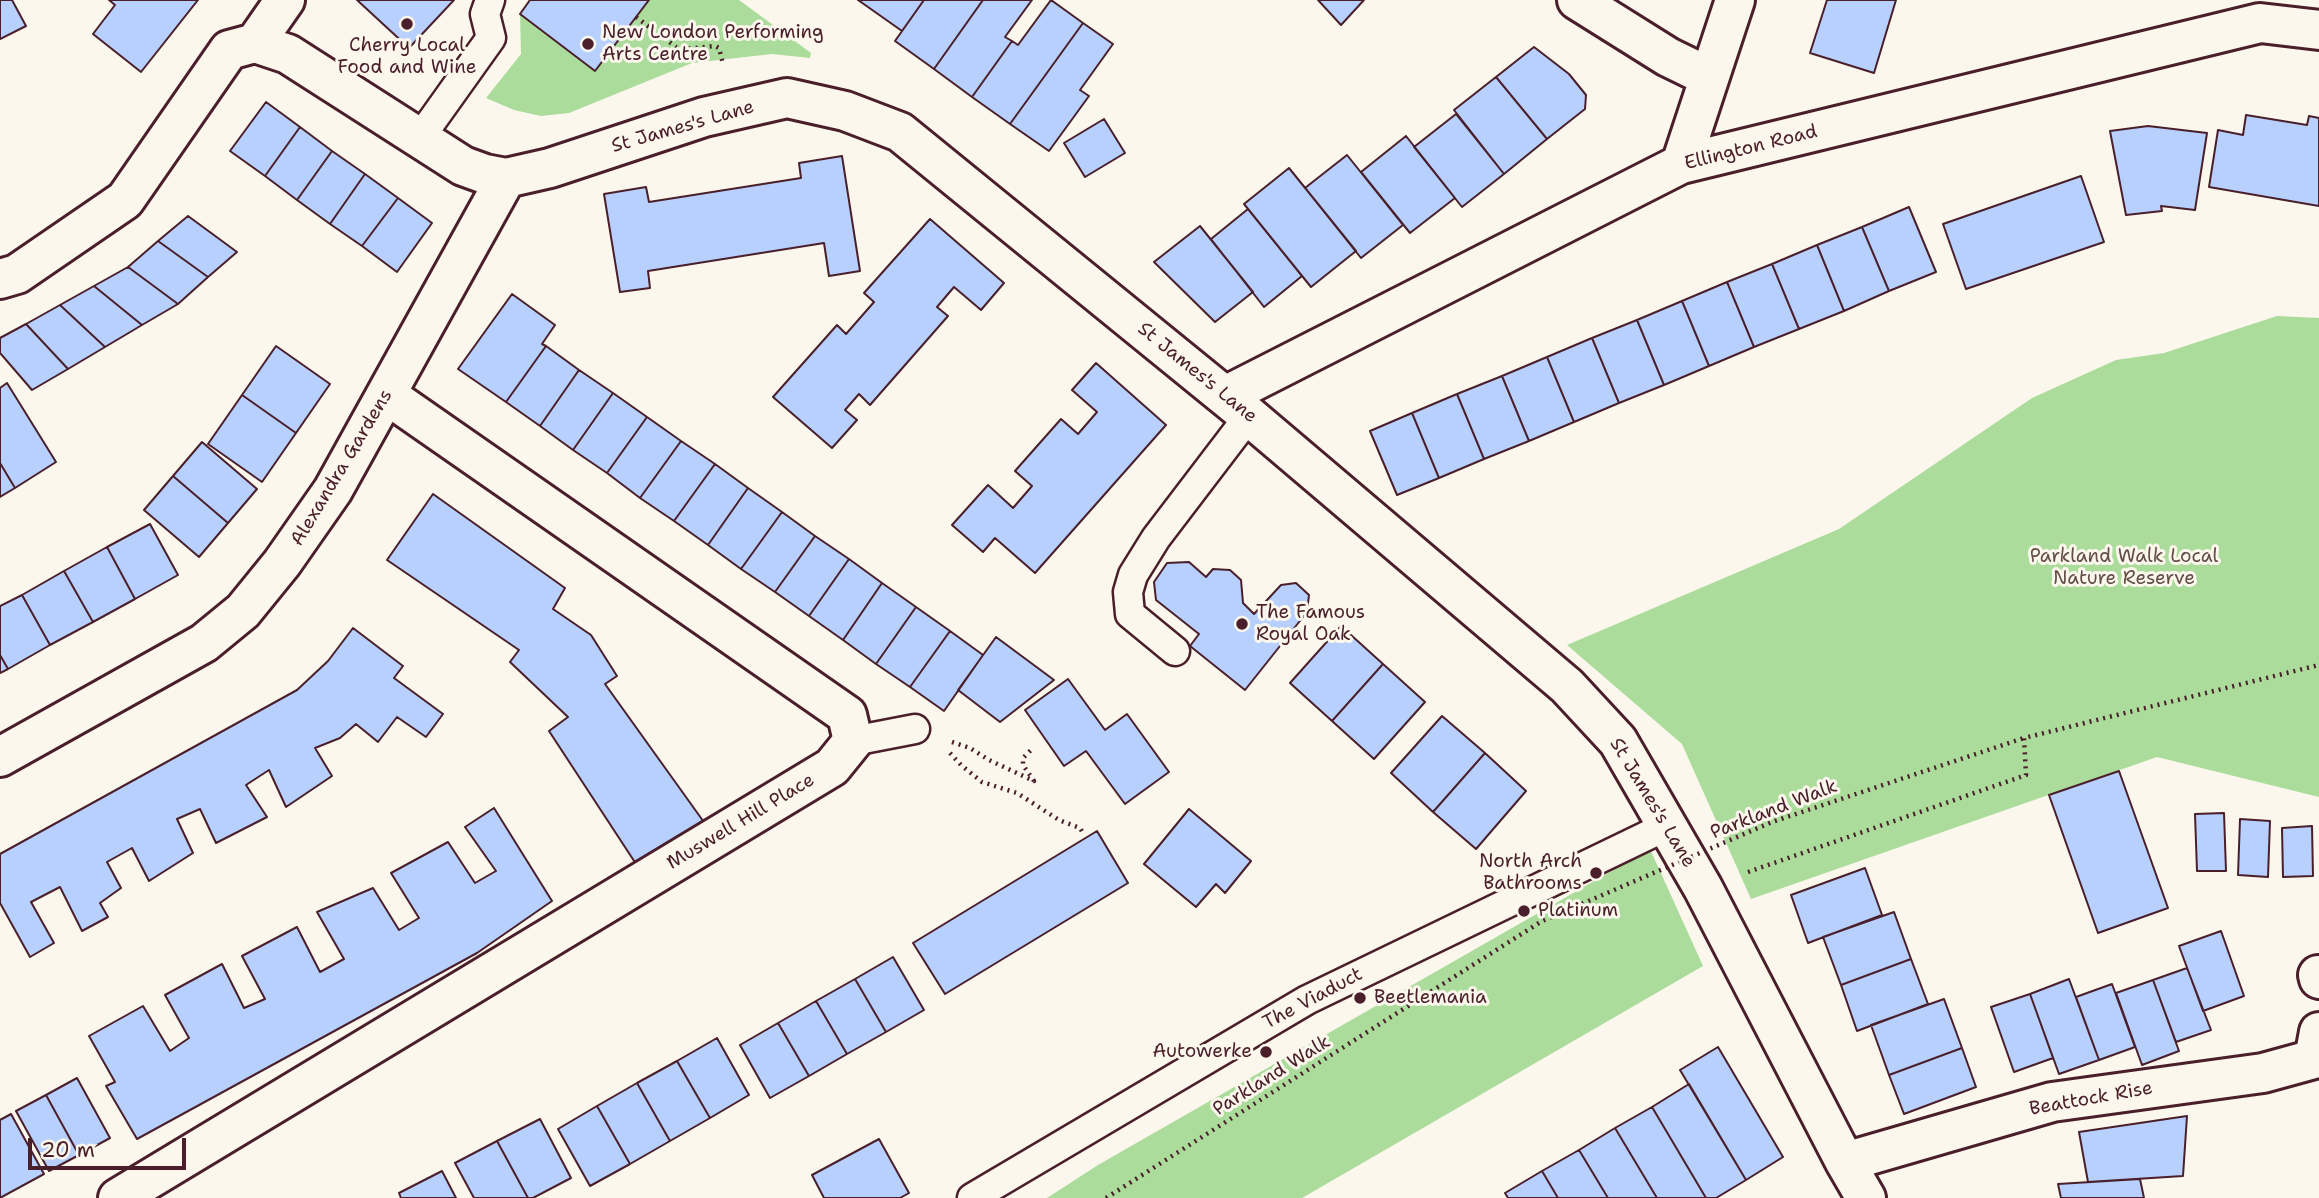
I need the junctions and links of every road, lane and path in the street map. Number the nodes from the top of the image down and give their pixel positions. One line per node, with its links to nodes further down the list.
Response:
1 (285, 0): 7 (street)
2 (489, 0): 10 (lane)
3 (1577, 0): 9 (street)
4 (1735, 0): 9 (street)
5 (636, 17): 8 (path)
6 (2319, 30): 11 (street, Ellington Road)
7 (255, 43): 10 (street, St James's Lane); 13 (street)
8 (722, 59)
9 (1709, 77): 11 (street)
10 (419, 139): 12 (street, St James's Lane)
11 (1681, 164): 15 (street, Ellington Road)
12 (506, 178): 14 (street, Alexandra Gardens); 15 (street, St James's Lane)
13 (0, 279)
14 (387, 395): 20 (street); 22 (street, Alexandra Gardens)
15 (1237, 406): 16 (lane); 23 (street, St James's Lane)
16 (1175, 651)
17 (2319, 666): 19 (path, Parkland Walk)
18 (915, 729): 20 (lane); 21 (path); 24 (path)
19 (2024, 738): 25 (path); 30 (path, Parkland Walk, bridge)
20 (853, 741): 28 (street, Muswell Hill Place)
21 (1031, 750)
22 (0, 757)
23 (1667, 826): 25 (street, St James's Lane); 29 (lane, The Viaduct)
24 (1083, 834)
25 (1703, 888): 27 (street, St James's Lane)
26 (2319, 1032): 27 (street, Beattock Rise)
27 (1845, 1162): 31 (street, St James's Lane)
28 (118, 1198)
29 (972, 1198)
30 (1106, 1198)
31 (1866, 1198)

